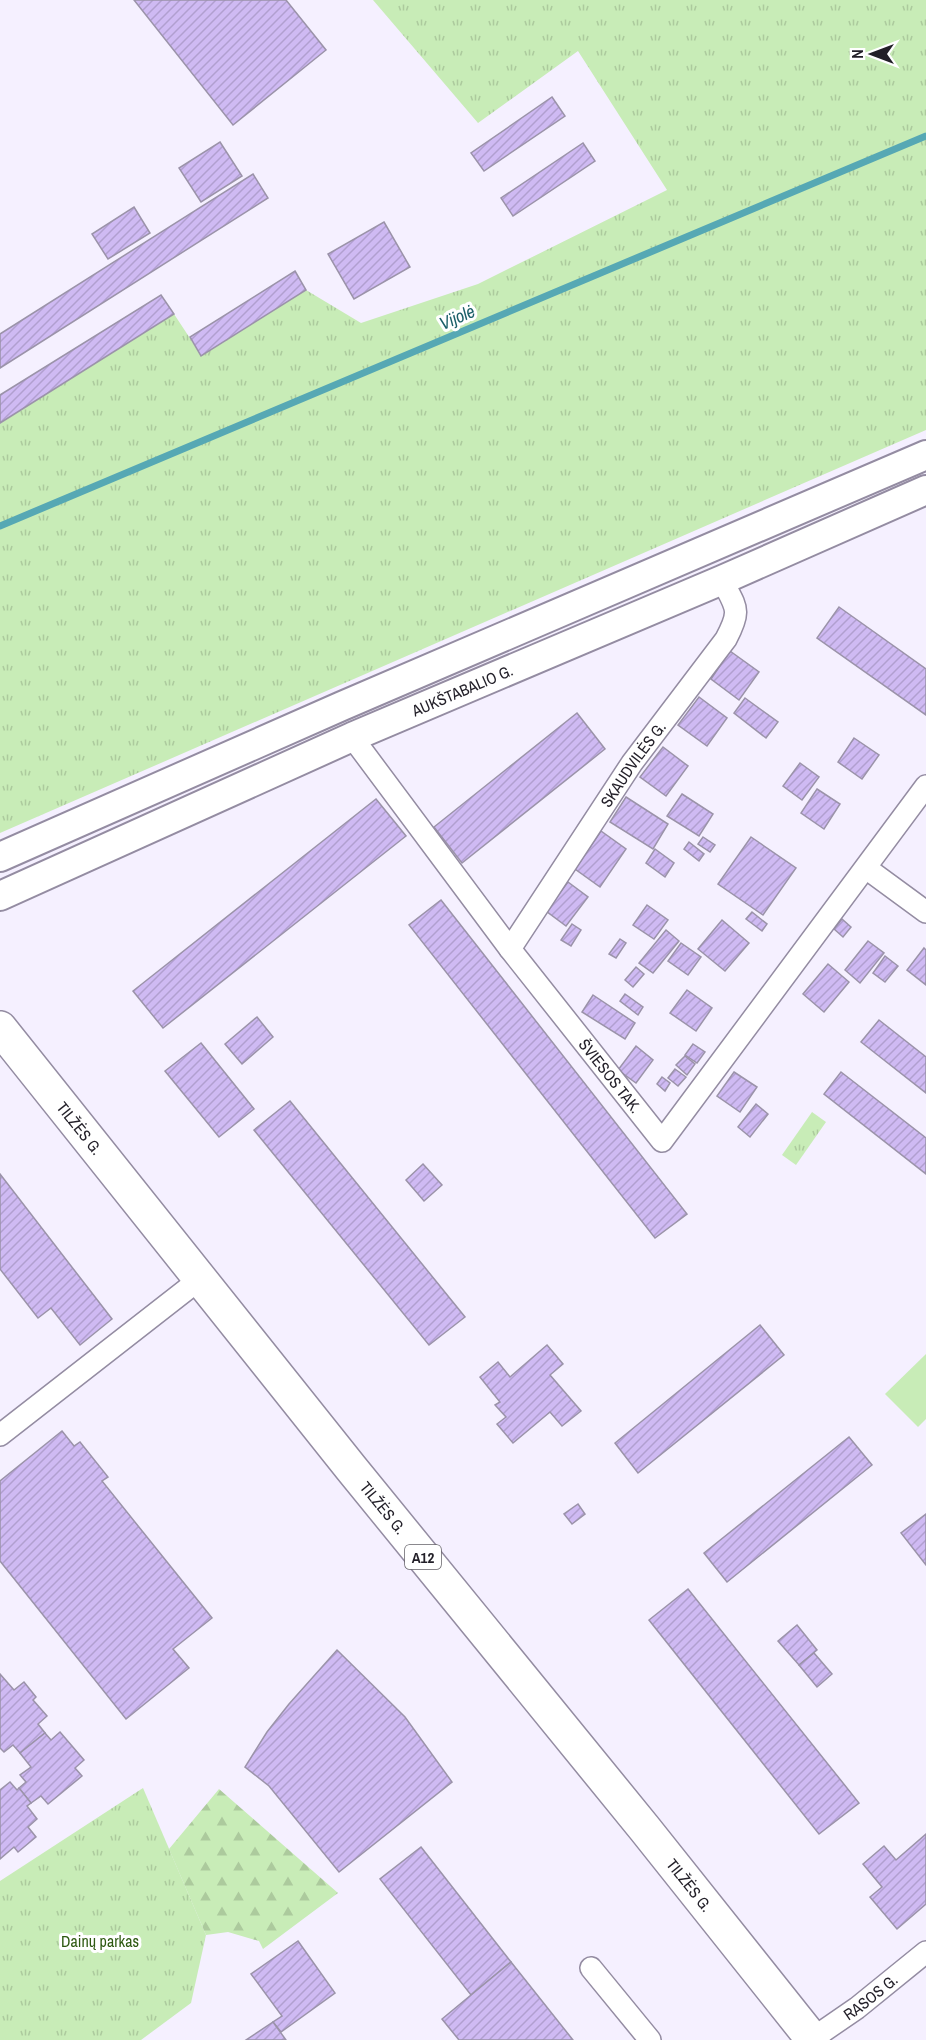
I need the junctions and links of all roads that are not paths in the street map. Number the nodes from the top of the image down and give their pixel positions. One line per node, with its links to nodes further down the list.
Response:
1 (926, 455): 6 (main road, AUKŠTABALIO G.)
2 (926, 490): 3 (main road, AUKŠTABALIO G.)
3 (722, 580): 4 (main road, AUKŠTABALIO G.); 10 (street, SKAUDVILĖS G.)
4 (352, 737): 8 (main road, AUKŠTABALIO G.); 10 (street, ŠVIESOS TAK.)
5 (926, 786): 7 (street, ŠVIESOS TAK.)
6 (0, 857)
7 (866, 868): 9 (street); 10 (street, ŠVIESOS TAK.)
8 (0, 896)
9 (926, 912)
10 (510, 949)
11 (0, 1028): 12 (highway, TILŽĖS G. / A12)
12 (200, 1279): 13 (street); 16 (highway, TILŽĖS G. / A12)
13 (0, 1435)
14 (926, 1952): 16 (street, RASOS G.)
15 (591, 1968): 17 (street)
16 (812, 2039)
17 (650, 2040)

